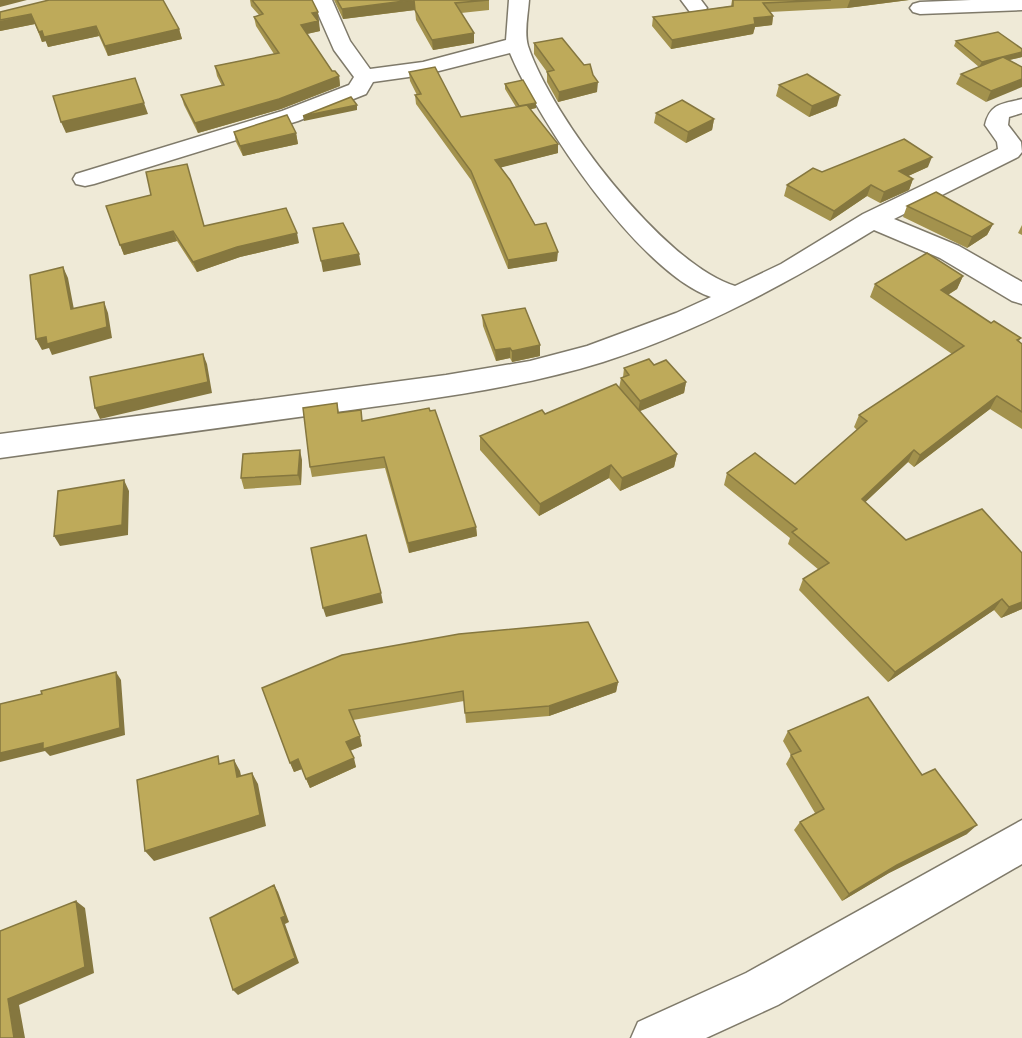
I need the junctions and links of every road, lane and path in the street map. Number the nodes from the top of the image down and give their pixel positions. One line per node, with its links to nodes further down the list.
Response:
1 (322, 0): 6 (street)
2 (519, 0): 5 (street)
3 (1022, 4): 4 (street)
4 (920, 8)
5 (518, 44): 6 (street); 11 (street)
6 (365, 76): 8 (street)
7 (1022, 106): 9 (street)
8 (85, 179)
9 (872, 220): 10 (street); 11 (street)
10 (1022, 295)
11 (737, 296): 12 (street)
12 (0, 446)
13 (1022, 841): 14 (street)
14 (654, 1038)

